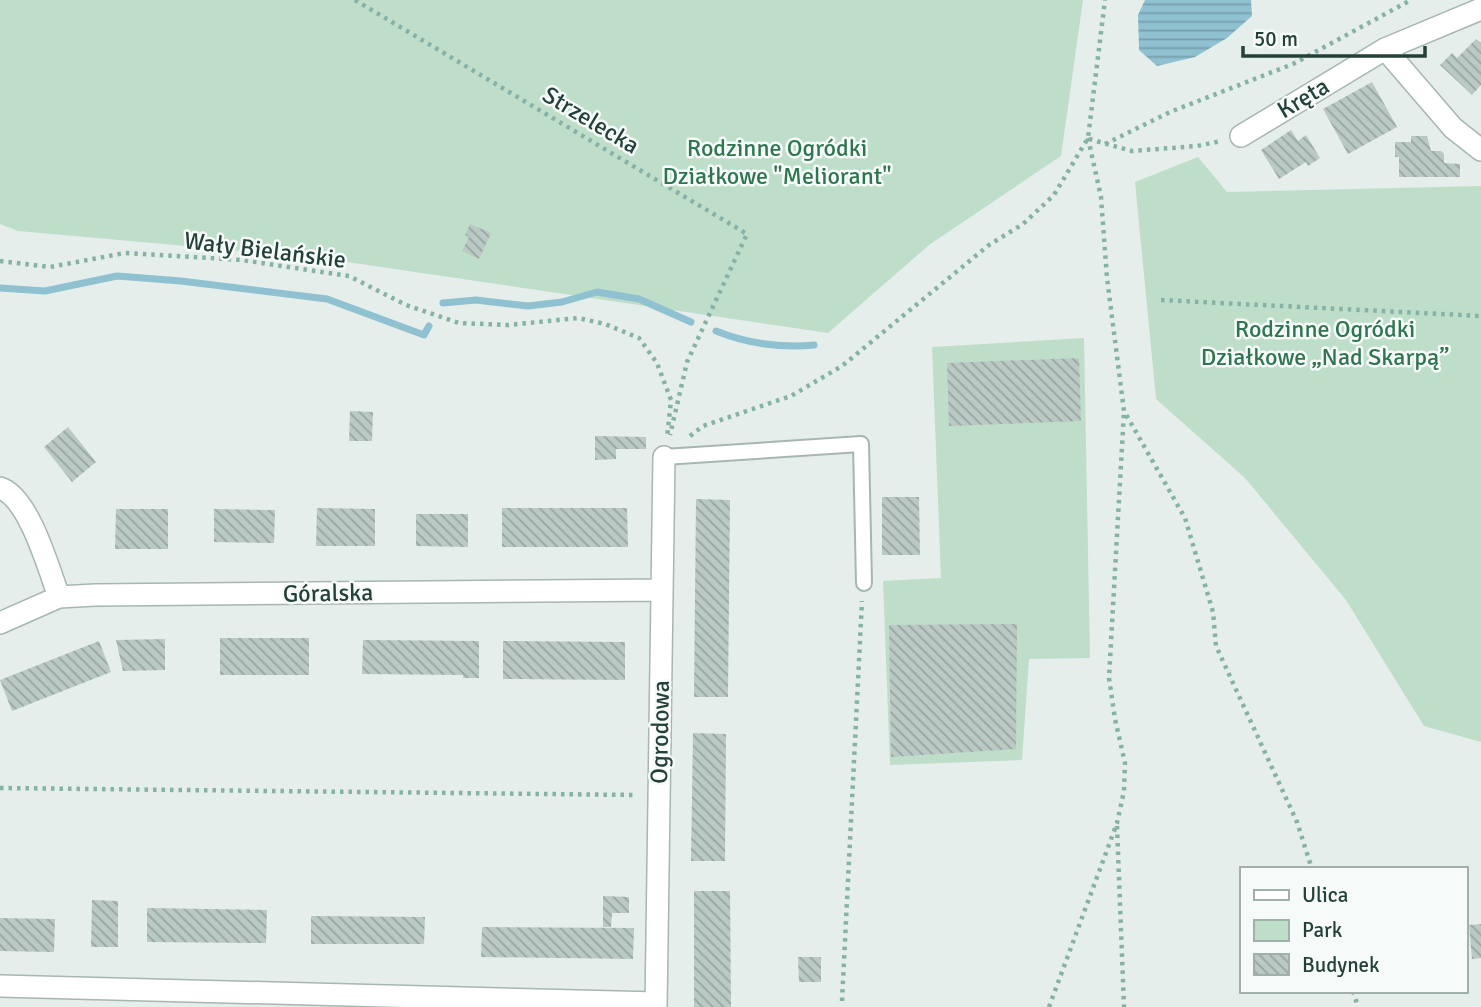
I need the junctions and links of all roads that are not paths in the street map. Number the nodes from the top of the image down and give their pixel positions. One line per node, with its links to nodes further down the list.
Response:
1 (1481, 9): 2 (street, Kręta)
2 (1385, 49): 3 (street, Kręta); 4 (street)
3 (1241, 136)
4 (1481, 150)
5 (664, 457): 7 (lane); 8 (street, Ogrodowa)
6 (0, 488): 9 (street)
7 (864, 583)
8 (662, 590): 9 (street, Góralska); 12 (street, Ogrodowa)
9 (59, 597): 10 (street, Góralska)
10 (0, 623)
11 (0, 986): 12 (street)
12 (656, 1005)

